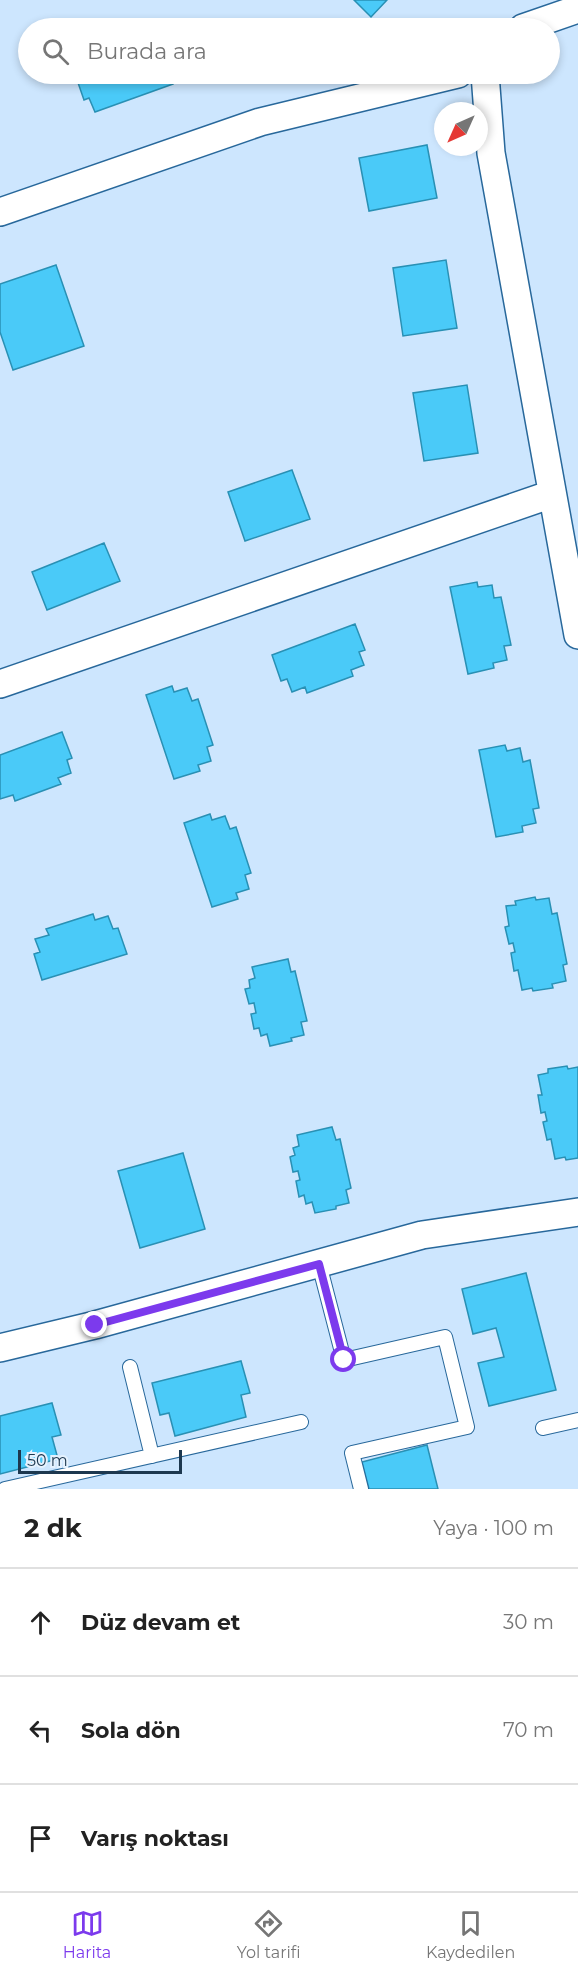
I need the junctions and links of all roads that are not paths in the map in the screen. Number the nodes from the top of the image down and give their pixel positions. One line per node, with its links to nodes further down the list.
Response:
1 (578, 9): 2 (street)
2 (552, 18)
3 (417, 84): 5 (street)
4 (486, 84): 6 (street)
5 (0, 212)
6 (552, 494): 7 (street); 8 (street)
7 (578, 635)
8 (0, 684)
9 (578, 1212): 10 (street)
10 (319, 1264): 11 (street); 18 (lane)
11 (0, 1348)
12 (130, 1366): 16 (lane)
13 (578, 1420): 15 (lane)
14 (301, 1422): 16 (lane)
15 (543, 1428)
16 (152, 1456): 17 (lane)
17 (5, 1489)
18 (361, 1489)

